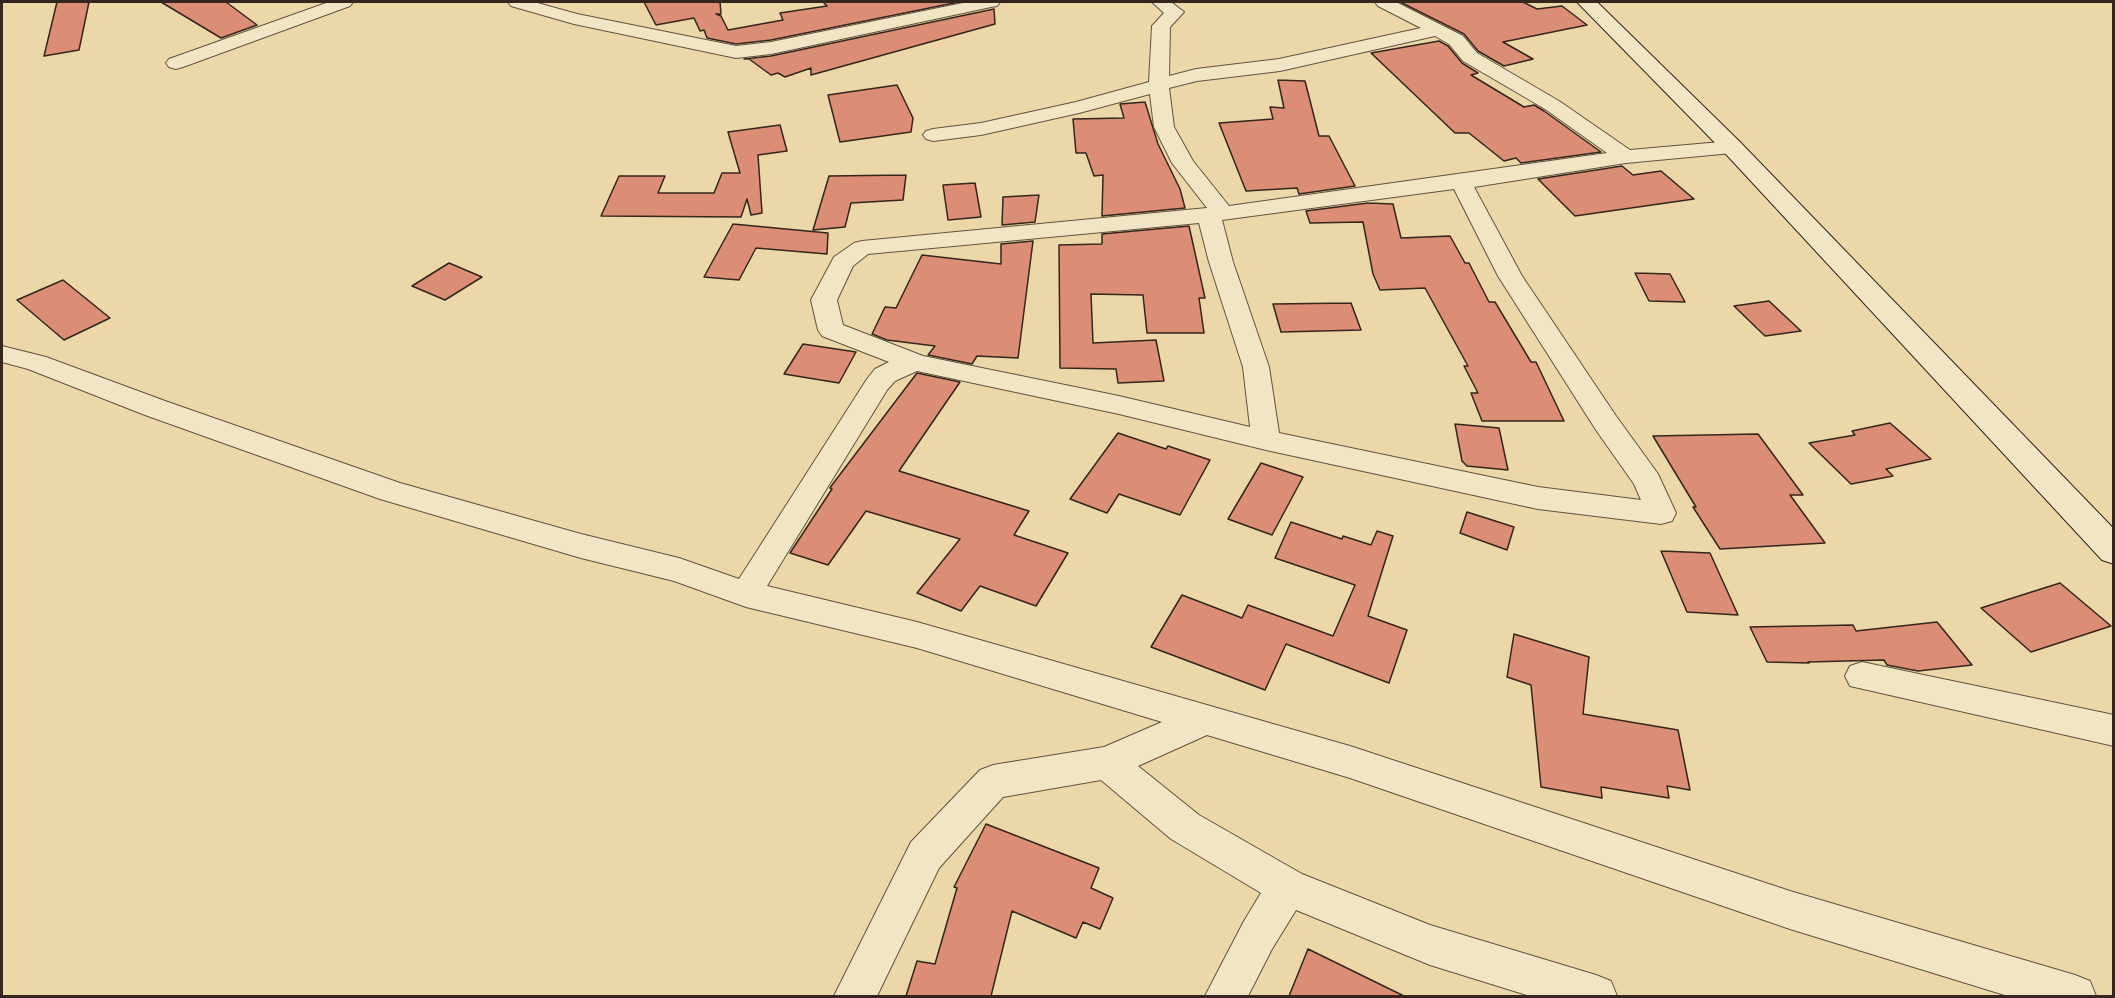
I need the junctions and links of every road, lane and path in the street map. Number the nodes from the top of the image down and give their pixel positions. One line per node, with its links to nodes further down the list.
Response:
1 (344, 2): 8 (street)
2 (517, 2): 3 (street)
3 (991, 2)
4 (1160, 2): 9 (street)
5 (1384, 2): 7 (street)
6 (1587, 2): 11 (street)
7 (1440, 30): 9 (street); 12 (street)
8 (176, 63)
9 (1159, 85): 10 (street); 14 (street)
10 (933, 135)
11 (1731, 147): 12 (street); 18 (street)
12 (1626, 157): 13 (street)
13 (1461, 182): 14 (street); 17 (street)
14 (1216, 214): 16 (street); 17 (street)
15 (2, 354): 19 (street)
16 (917, 363): 17 (street); 19 (street)
17 (1266, 440)
18 (2114, 551)
19 (746, 594): 21 (street)
20 (1862, 676): 22 (street)
21 (1206, 719): 23 (street); 25 (street)
22 (2114, 732)
23 (1107, 763): 24 (street); 26 (street)
24 (1288, 887): 27 (street); 28 (street)
25 (2051, 992)
26 (855, 996)
27 (1226, 996)
28 (1596, 996)

